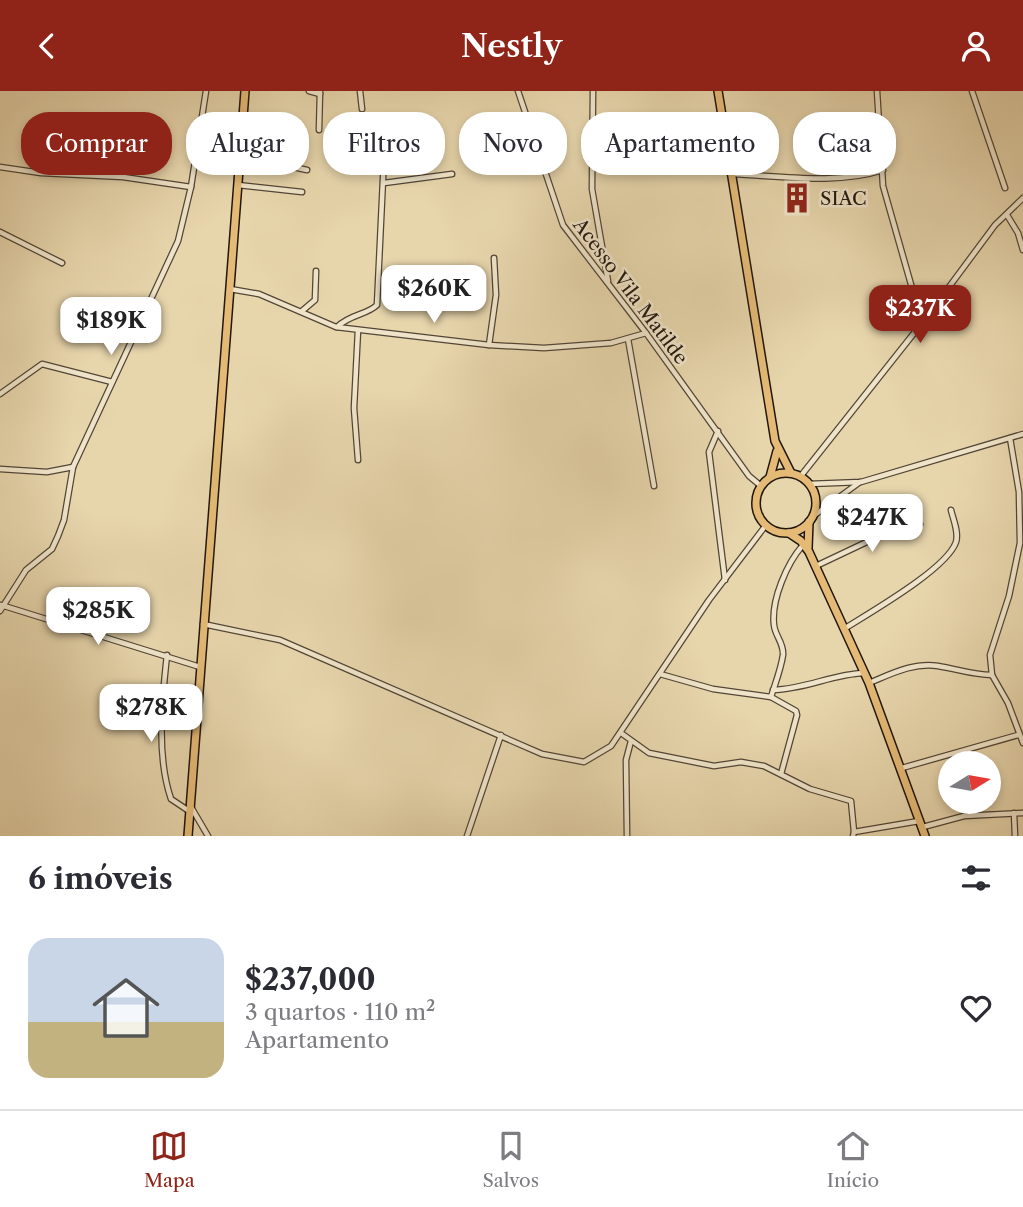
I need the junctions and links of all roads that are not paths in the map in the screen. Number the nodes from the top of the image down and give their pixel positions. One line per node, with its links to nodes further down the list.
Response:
1 (206, 91): 26 (street)
2 (245, 91): 12 (main road)
3 (309, 91): 10 (street)
4 (360, 91): 11 (street)
5 (519, 91): 36 (street, Acesso Vila Matilde)
6 (593, 91): 36 (street)
7 (718, 91): 13 (main road)
8 (877, 91): 14 (street)
9 (972, 91): 27 (street)
10 (320, 92): 15 (street)
11 (362, 109)
12 (243, 112)
13 (721, 112)
14 (880, 112)
15 (319, 129)
16 (0, 167): 26 (street)
17 (452, 174): 24 (street)
18 (239, 175): 25 (main road)
19 (384, 175): 24 (street)
20 (731, 175): 50 (main road)
21 (759, 175): 22 (street)
22 (867, 175)
23 (883, 175): 39 (street)
24 (384, 183): 40 (street)
25 (238, 185): 28 (street); 37 (main road)
26 (191, 187): 45 (street)
27 (1005, 188)
28 (302, 192)
29 (1023, 198): 30 (street)
30 (1007, 215): 32 (street); 39 (street)
31 (0, 232): 34 (street)
32 (1023, 250)
33 (494, 258): 44 (street)
34 (62, 263)
35 (316, 271): 38 (street)
36 (608, 282): 42 (street, Acesso Vila Matilde)
37 (230, 289): 38 (street); 74 (main road)
38 (302, 311): 40 (street)
39 (926, 318): 56 (street)
40 (336, 327): 41 (street)
41 (358, 330): 44 (street); 51 (street)
42 (646, 333): 43 (street); 47 (street, Acesso Vila Matilde)
43 (628, 339): 44 (street); 59 (street)
44 (489, 345)
45 (112, 383): 46 (street); 52 (street)
46 (0, 394)
47 (718, 431): 60 (street, Acesso Vila Matilde); 71 (street)
48 (1023, 434): 49 (street)
49 (1010, 438): 57 (street); 61 (street)
50 (777, 450): 54 (main road); 55 (main road)
51 (358, 460)
52 (73, 467): 53 (street); 72 (street)
53 (0, 470)
54 (791, 474): 55 (main road); 56 (main road)
55 (770, 477): 60 (main road)
56 (800, 477): 58 (main road)
57 (860, 482): 58 (street); 63 (street)
58 (809, 485): 63 (main road)
59 (654, 486)
60 (761, 486): 65 (main road)
61 (1021, 492): 67 (street)
62 (951, 510): 75 (street)
63 (811, 518): 66 (main road); 69 (main road)
64 (920, 524): 70 (street)
65 (766, 525): 66 (main road); 71 (street)
66 (789, 533): 68 (main road)
67 (1022, 543): 80 (street)
68 (804, 544): 69 (main road); 82 (street)
69 (809, 552): 70 (main road)
70 (816, 566): 75 (main road)
71 (724, 580): 79 (street)
72 (2, 605): 73 (street); 76 (street)
73 (0, 611)
74 (202, 624): 77 (main road); 85 (street)
75 (844, 629): 78 (main road)
76 (167, 655): 77 (street); 91 (street)
77 (200, 667): 91 (main road)
78 (864, 673): 81 (main road); 82 (street)
79 (660, 674): 83 (street); 84 (street)
80 (992, 675): 81 (street); 86 (street)
81 (869, 683): 89 (main road)
82 (774, 690): 83 (street)
83 (771, 697): 90 (street)
84 (621, 733): 85 (street); 87 (street)
85 (500, 735): 98 (street)
86 (1018, 735): 88 (street); 89 (street)
87 (631, 741): 90 (street); 99 (street)
88 (1023, 743)
89 (902, 768): 94 (main road)
90 (781, 774): 95 (street)
91 (190, 809): 96 (main road); 97 (street)
92 (1014, 813): 93 (street); 94 (street); 101 (street)
93 (1023, 813)
94 (921, 824): 95 (street); 100 (main road)
95 (853, 834)
96 (188, 836)
97 (208, 836)
98 (467, 836)
99 (627, 836)
100 (925, 836)
101 (1015, 836)

